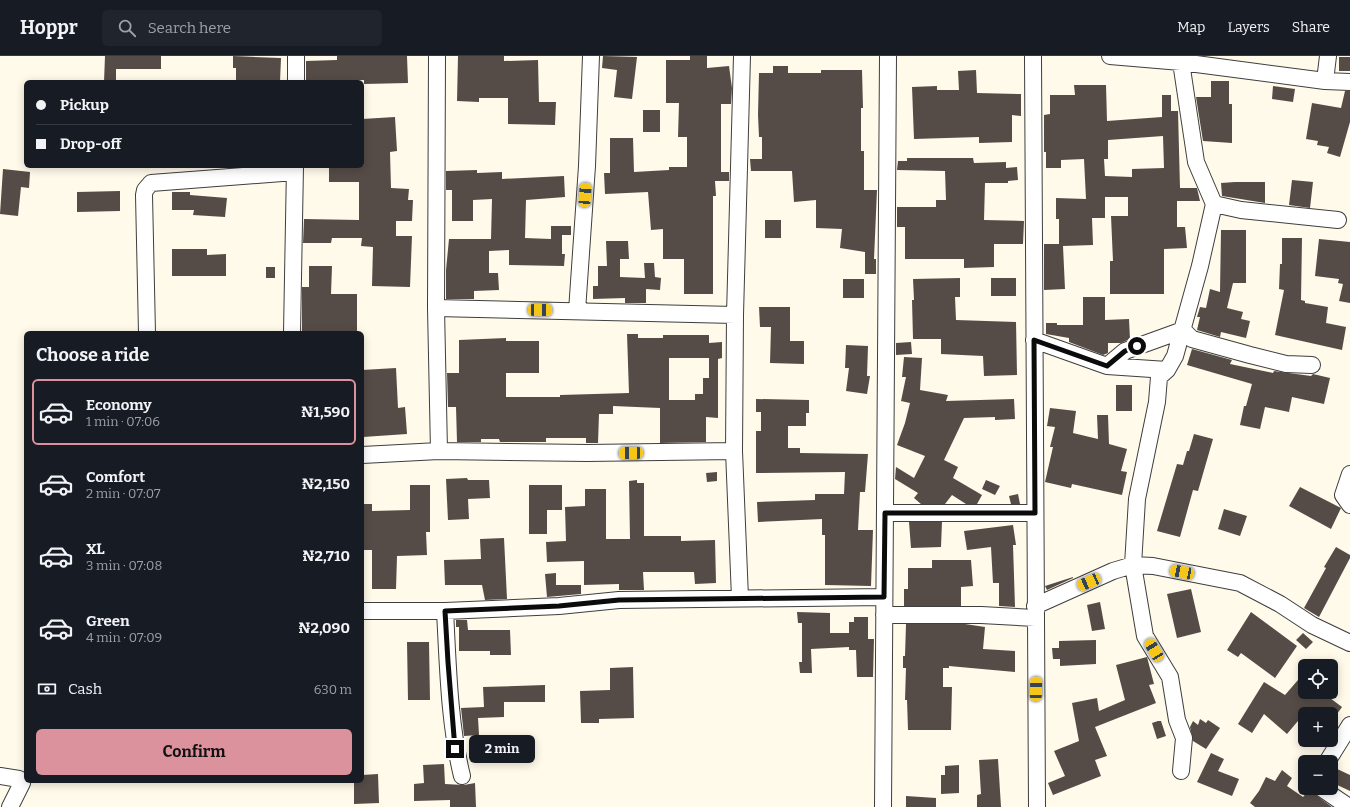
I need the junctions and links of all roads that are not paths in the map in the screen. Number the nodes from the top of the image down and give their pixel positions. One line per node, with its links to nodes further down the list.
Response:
1 (296, 56): 10 (street)
2 (437, 56): 16 (street)
3 (591, 56): 17 (street)
4 (742, 56): 18 (street)
5 (888, 56): 31 (street)
6 (1033, 56): 22 (street)
7 (1110, 56): 9 (street)
8 (1328, 56): 11 (street)
9 (1184, 59): 11 (street); 14 (street)
10 (296, 80)
11 (1325, 81): 12 (street)
12 (1350, 82)
13 (295, 169): 20 (street); 21 (street)
14 (1214, 204): 15 (street); 19 (street)
15 (1338, 220)
16 (436, 308): 17 (street); 26 (street)
17 (577, 310): 18 (street)
18 (734, 315): 27 (street)
19 (1183, 330): 23 (street); 24 (street); 25 (street)
20 (147, 331)
21 (292, 331)
22 (1034, 340): 24 (street); 32 (street)
23 (1312, 365)
24 (1107, 366): 25 (street)
25 (1167, 370): 33 (street)
26 (439, 451): 27 (street); 28 (street)
27 (734, 451): 35 (street)
28 (364, 455)
29 (1350, 474): 30 (street)
30 (1350, 505)
31 (885, 513): 32 (street); 34 (street)
32 (1035, 513): 38 (street)
33 (1133, 565): 38 (street); 40 (street); 43 (street)
34 (884, 597): 35 (street); 39 (street)
35 (740, 598): 37 (street)
36 (364, 611): 37 (street)
37 (445, 611): 45 (street)
38 (1035, 612): 39 (street); 49 (street)
39 (884, 615): 48 (street)
40 (1350, 644)
41 (1350, 725): 42 (street)
42 (1331, 755)
43 (1181, 771)
44 (0, 776): 47 (street)
45 (462, 776)
46 (1331, 795): 50 (street)
47 (10, 807)
48 (883, 807)
49 (1037, 807)
50 (1349, 807)

